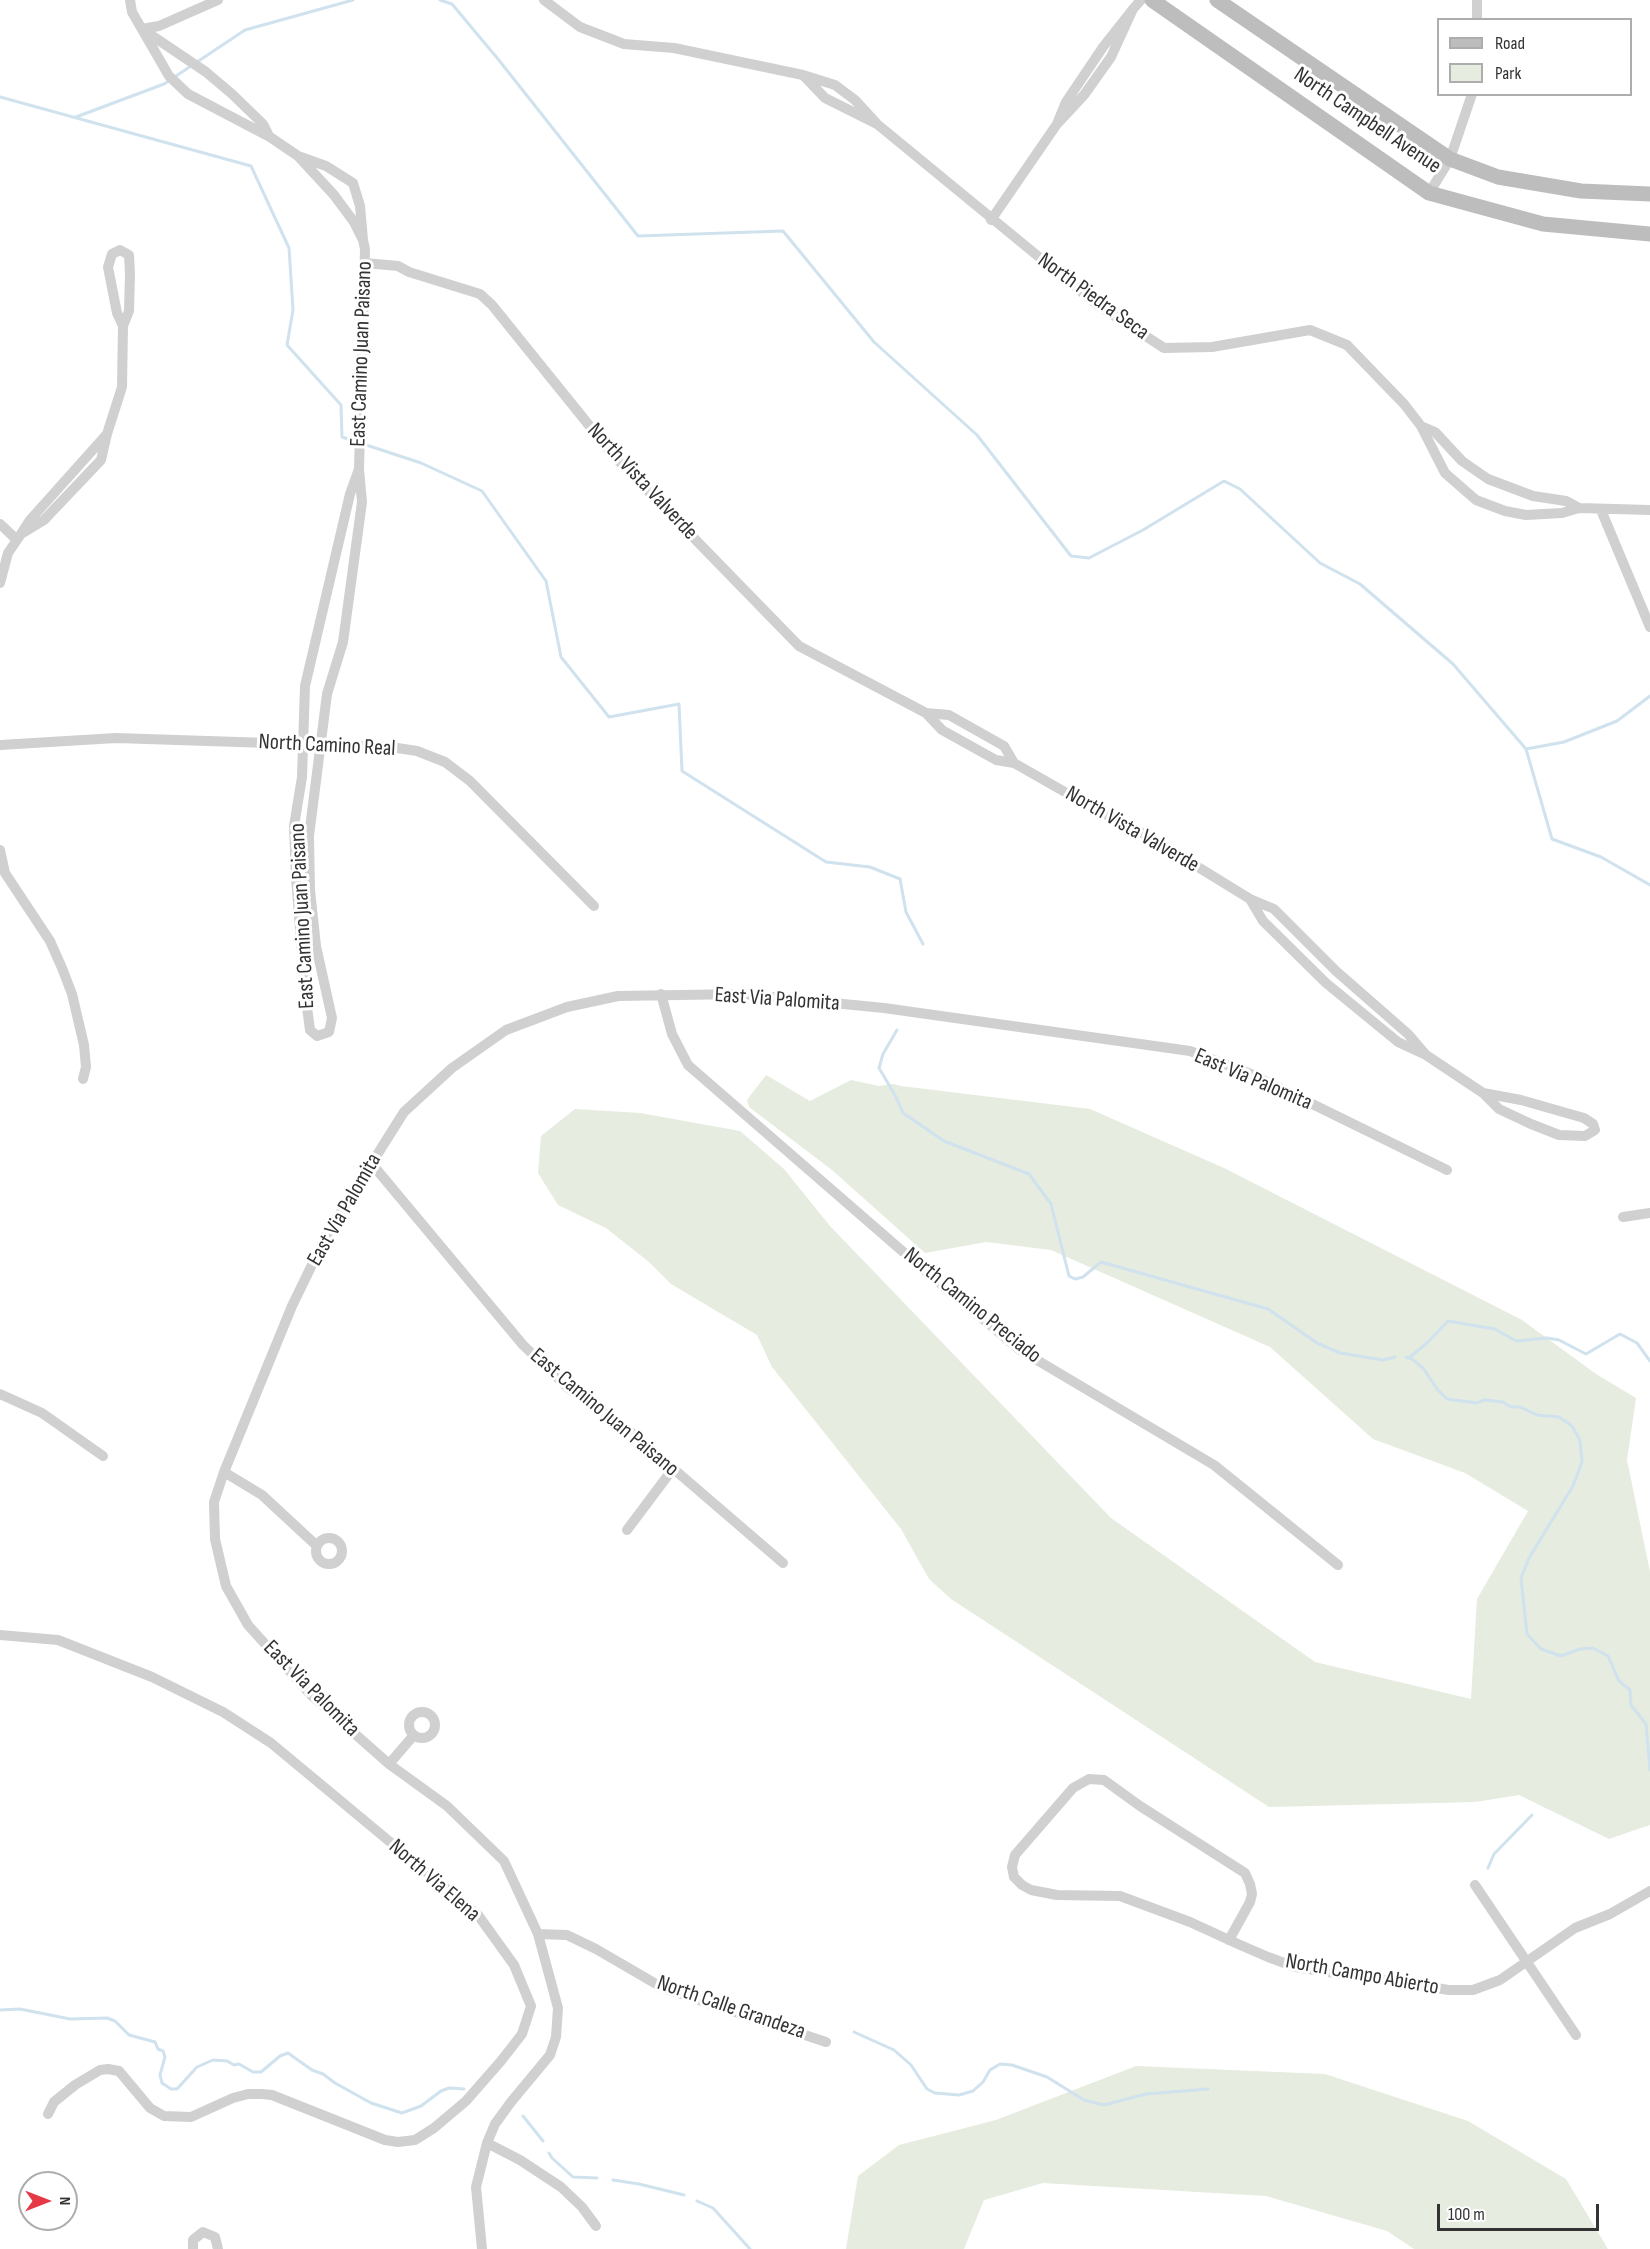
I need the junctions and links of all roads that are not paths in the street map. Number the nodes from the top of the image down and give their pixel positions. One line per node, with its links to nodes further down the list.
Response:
1 (130, 0): 9 (street, East Camino Juan Paisano)
2 (218, 0): 9 (street)
3 (544, 0): 10 (street, North Piedra Seca)
4 (1141, 0): 18 (street)
5 (1152, 0): 16 (main road, North Campbell Avenue)
6 (1217, 0): 15 (main road, North Campbell Avenue)
7 (1478, 0): 8 (street)
8 (1477, 18)
9 (142, 29): 13 (street); 13 (street, East Camino Juan Paisano)
10 (803, 75): 12 (street, North Piedra Seca); 12 (street, North Piedra Seca)
11 (1471, 96): 15 (street)
12 (877, 124): 18 (street, North Piedra Seca)
13 (270, 137): 14 (street, East Camino Juan Paisano)
14 (298, 156): 20 (street, East Camino Juan Paisano); 20 (street, East Camino Juan Paisano)
15 (1450, 159): 16 (street); 17 (main road, North Campbell Avenue)
16 (1429, 193): 19 (main road, North Campbell Avenue)
17 (1650, 194)
18 (991, 220): 23 (street, North Piedra Seca)
19 (1650, 234)
20 (363, 240): 21 (street, East Camino Juan Paisano)
21 (365, 263): 24 (street, East Camino Juan Paisano); 32 (street, North Vista Valverde)
22 (123, 326): 22 (street); 29 (street)
23 (1421, 426): 25 (street, North Piedra Seca); 25 (street, North Piedra Seca)
24 (359, 469): 33 (street, East Camino Juan Paisano); 35 (street, East Camino Juan Paisano)
25 (1579, 508): 26 (street, North Piedra Seca)
26 (1601, 510): 27 (street, North Piedra Seca); 31 (street)
27 (1650, 510)
28 (0, 524): 29 (street)
29 (19, 537): 30 (street)
30 (0, 583)
31 (1650, 627)
32 (926, 713): 36 (street, North Vista Valverde); 36 (street, North Vista Valverde)
33 (303, 744): 34 (street, North Camino Real); 35 (street, North Camino Real); 35 (street, East Camino Juan Paisano)
34 (0, 745)
35 (319, 745): 40 (street, North Camino Real)
36 (1014, 763): 39 (street, North Vista Valverde)
37 (0, 850): 38 (street)
38 (2, 874): 43 (street)
39 (1250, 899): 42 (street, North Vista Valverde); 42 (street, North Vista Valverde)
40 (594, 906)
41 (661, 994): 45 (street, East Via Palomita); 46 (street, East Via Palomita); 56 (street, North Camino Preciado)
42 (1426, 1055): 44 (street, North Vista Valverde)
43 (83, 1079)
44 (1483, 1093): 44 (street, North Vista Valverde)
45 (372, 1164): 51 (street, East Camino Juan Paisano); 52 (street, East Via Palomita)
46 (1447, 1170)
47 (1650, 1213): 48 (street)
48 (1623, 1217)
49 (0, 1394): 50 (street)
50 (103, 1456)
51 (672, 1470): 53 (street); 55 (street, East Camino Juan Paisano)
52 (224, 1472): 54 (street); 59 (street, East Via Palomita)
53 (627, 1530)
54 (316, 1546)
55 (783, 1563)
56 (1338, 1565)
57 (0, 1635): 67 (street, North Via Elena)
58 (414, 1735): 59 (street)
59 (389, 1764): 62 (street, East Via Palomita)
60 (1475, 1885): 64 (street)
61 (1650, 1892): 64 (street, North Campo Abierto)
62 (538, 1934): 66 (street, North Calle Grandeza); 68 (street, East Via Palomita)
63 (1229, 1940): 63 (street, North Campo Abierto); 64 (street, North Campo Abierto)
64 (1526, 1961): 65 (street)
65 (1576, 2035)
66 (826, 2042)
67 (48, 2114)
68 (487, 2143): 69 (street); 72 (street, East Via Palomita)
69 (596, 2226)
70 (193, 2249): 71 (street)
71 (218, 2249)
72 (482, 2249)

